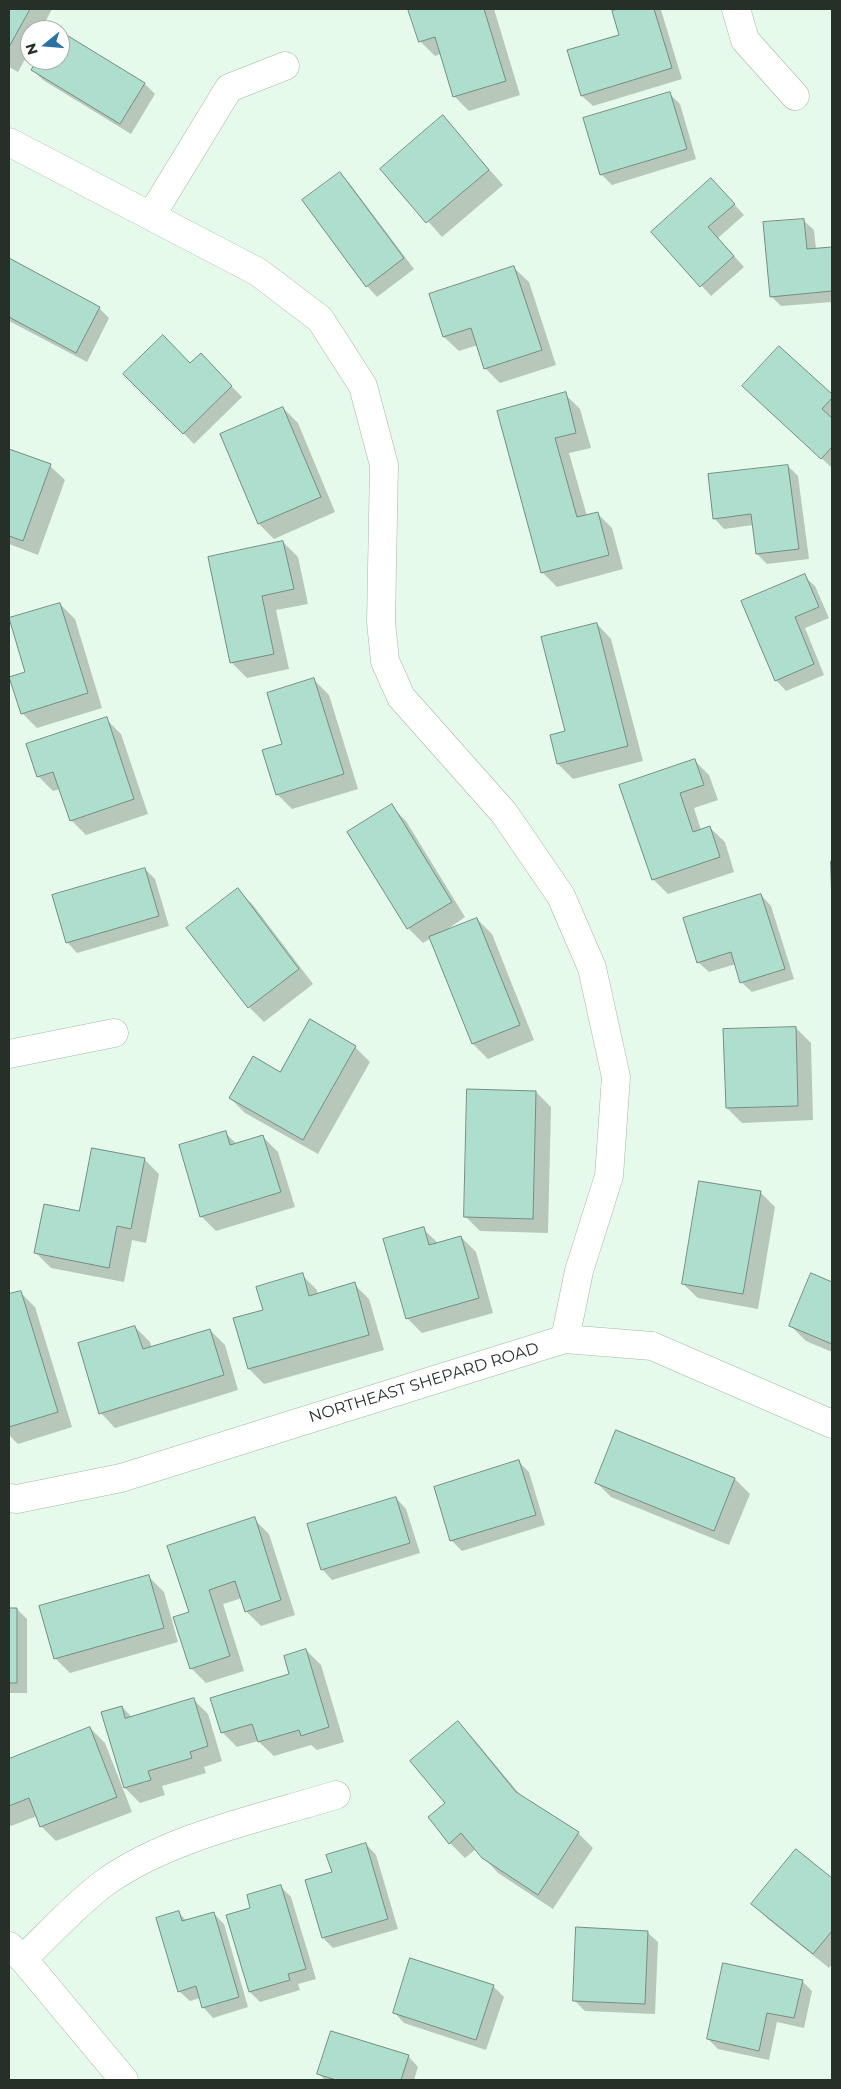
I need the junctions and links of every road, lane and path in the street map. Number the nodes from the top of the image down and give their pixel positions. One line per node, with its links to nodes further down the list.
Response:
1 (736, 9): 3 (street)
2 (285, 66): 5 (street)
3 (795, 96)
4 (9, 142): 5 (street)
5 (151, 216): 8 (street)
6 (114, 1033): 7 (street)
7 (9, 1054)
8 (566, 1339): 9 (street, NORTHEAST SHEPARD ROAD); 10 (street, NORTHEAST SHEPARD ROAD)
9 (832, 1424)
10 (9, 1498)
11 (336, 1795): 12 (street)
12 (16, 1953): 13 (street)
13 (124, 2080)

